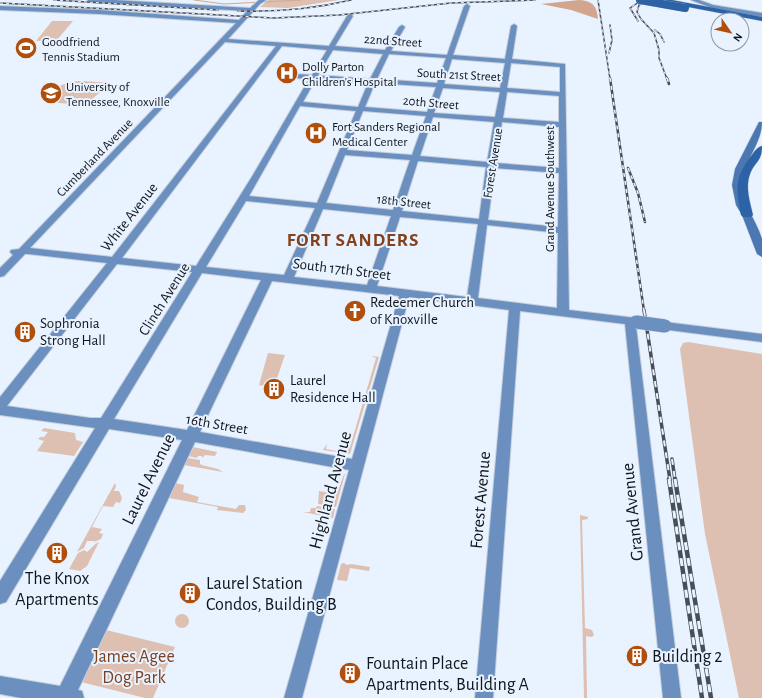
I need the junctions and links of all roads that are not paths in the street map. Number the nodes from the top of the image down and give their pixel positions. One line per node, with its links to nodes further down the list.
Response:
1 (90, 0): 9 (street)
2 (640, 0): 7 (highway, bridge)
3 (658, 0): 7 (highway)
4 (694, 0): 11 (street)
5 (259, 1): 9 (street, Cumberland Avenue)
6 (467, 6): 22 (street)
7 (686, 6): 10 (highway)
8 (0, 9): 14 (street)
9 (253, 9): 14 (street, Cumberland Avenue)
10 (717, 12)
11 (762, 15)
12 (350, 16): 20 (street, Clinch Avenue)
13 (750, 19): 15 (highway)
14 (241, 21): 18 (street, Cumberland Avenue)
15 (762, 22)
16 (514, 26): 23 (street, Forest Avenue)
17 (402, 27): 21 (street)
18 (222, 40): 19 (street, 22nd Street); 48 (street, Cumberland Avenue)
19 (280, 45): 20 (street, 22nd Street); 50 (street, White Avenue)
20 (330, 48): 21 (street, 22nd Street); 26 (street, Clinch Avenue)
21 (386, 52): 22 (street, 22nd Street); 27 (street)
22 (449, 56): 23 (street, 22nd Street); 28 (street)
23 (508, 61): 24 (street, 22nd Street); 29 (street, Forest Avenue)
24 (563, 65): 30 (street, Grand Avenue Southwest)
25 (281, 75): 26 (street, South 21st Street)
26 (313, 77): 27 (street, South 21st Street); 31 (street, Clinch Avenue)
27 (372, 81): 28 (street, South 21st Street); 32 (street)
28 (440, 85): 29 (street, South 21st Street); 33 (street)
29 (505, 89): 30 (street, South 21st Street); 34 (street, Forest Avenue)
30 (563, 94): 36 (street, Grand Avenue Southwest)
31 (298, 104): 32 (street, 20th Street); 42 (street, Clinch Avenue)
32 (360, 108): 33 (street, 20th Street); 38 (street)
33 (430, 114): 34 (street, 20th Street); 39 (street)
34 (499, 120): 36 (street, 20th Street); 40 (street, Forest Avenue)
35 (762, 124): 45 (main road)
36 (562, 125): 41 (street, Grand Avenue Southwest)
37 (762, 148): 45 (highway)
38 (342, 152): 39 (street); 43 (street)
39 (415, 158): 40 (street); 44 (street)
40 (491, 165): 41 (street); 46 (street, Forest Avenue)
41 (562, 171): 47 (street, Grand Avenue Southwest)
42 (244, 198): 43 (street, 18th Street); 52 (street, Clinch Avenue)
43 (321, 205): 44 (street, 18th Street); 55 (street)
44 (397, 213): 46 (street, 18th Street); 56 (street)
45 (747, 215): 49 (main road)
46 (484, 222): 47 (street, 18th Street); 58 (street, Forest Avenue)
47 (562, 230): 60 (street, Grand Avenue Southwest)
48 (19, 252): 50 (street, South 17th Street); 51 (street, Cumberland Avenue); 53 (street, Cumberland Avenue)
49 (762, 254)
50 (114, 261): 52 (street, South 17th Street); 63 (street, White Avenue)
51 (0, 267)
52 (200, 270): 54 (street, South 17th Street); 65 (street, Clinch Avenue)
53 (0, 274)
54 (268, 277): 55 (street, South 17th Street); 66 (street, Laurel Avenue)
55 (288, 279): 56 (street, South 17th Street)
56 (371, 288): 57 (street, South 17th Street)
57 (405, 293): 58 (street, South 17th Street); 67 (street, Highland Avenue)
58 (472, 301): 59 (street, South 17th Street)
59 (515, 306): 60 (street, South 17th Street); 72 (street, Forest Avenue)
60 (563, 313): 61 (street, South 17th Street)
61 (633, 322): 62 (street, South 17th Street, bridge); 73 (street, Grand Avenue)
62 (762, 338)
63 (0, 406)
64 (0, 410): 65 (street, 16th Street)
65 (105, 423): 66 (street, 16th Street); 68 (street, Clinch Avenue)
66 (190, 436): 67 (street, 16th Street); 70 (street, Laurel Avenue)
67 (357, 466): 71 (street, Highland Avenue)
68 (0, 596)
69 (0, 685): 70 (street)
70 (68, 697)
71 (293, 698)
72 (484, 698)
73 (672, 698)

